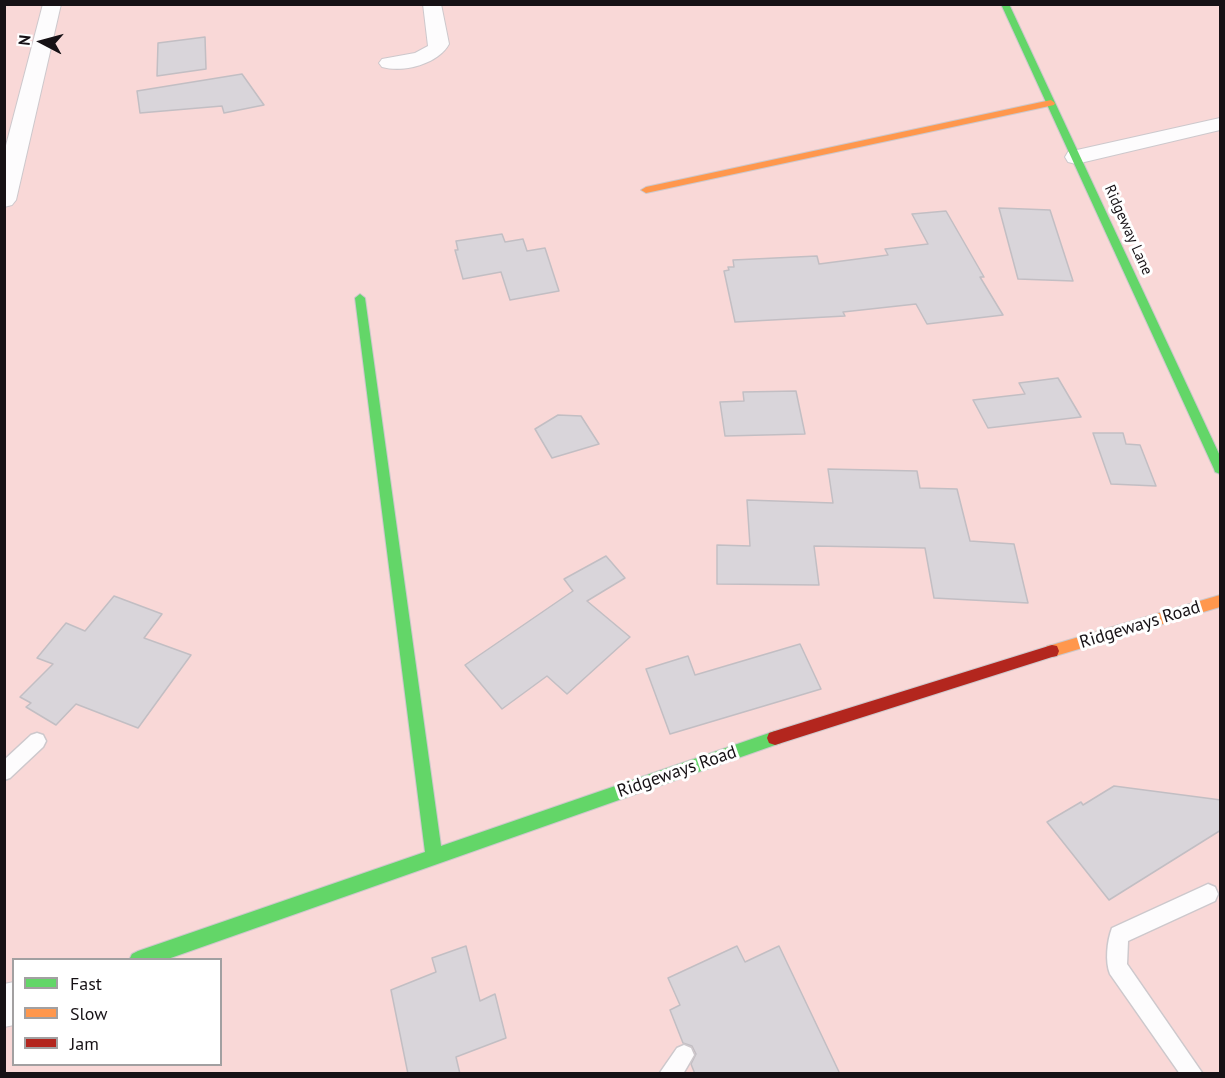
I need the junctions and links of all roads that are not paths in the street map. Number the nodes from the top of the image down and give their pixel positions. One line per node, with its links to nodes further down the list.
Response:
1 (52, 4): 9 (street)
2 (432, 4): 4 (street)
3 (1005, 4): 5 (street, Ridgeway Lane)
4 (389, 63)
5 (1051, 103): 7 (street, Ridgeway Lane); 8 (street)
6 (1221, 124): 7 (street)
7 (1076, 157): 11 (street, Ridgeway Lane)
8 (646, 190)
9 (4, 200)
10 (360, 298): 15 (street)
11 (1221, 469)
12 (1221, 601): 15 (street, Ridgeways Road)
13 (37, 741): 14 (lane)
14 (4, 772)
15 (434, 856): 17 (street, Ridgeways Road)
16 (1208, 894): 20 (lane)
17 (144, 958)
18 (684, 1055): 19 (lane)
19 (669, 1074)
20 (1193, 1074)

